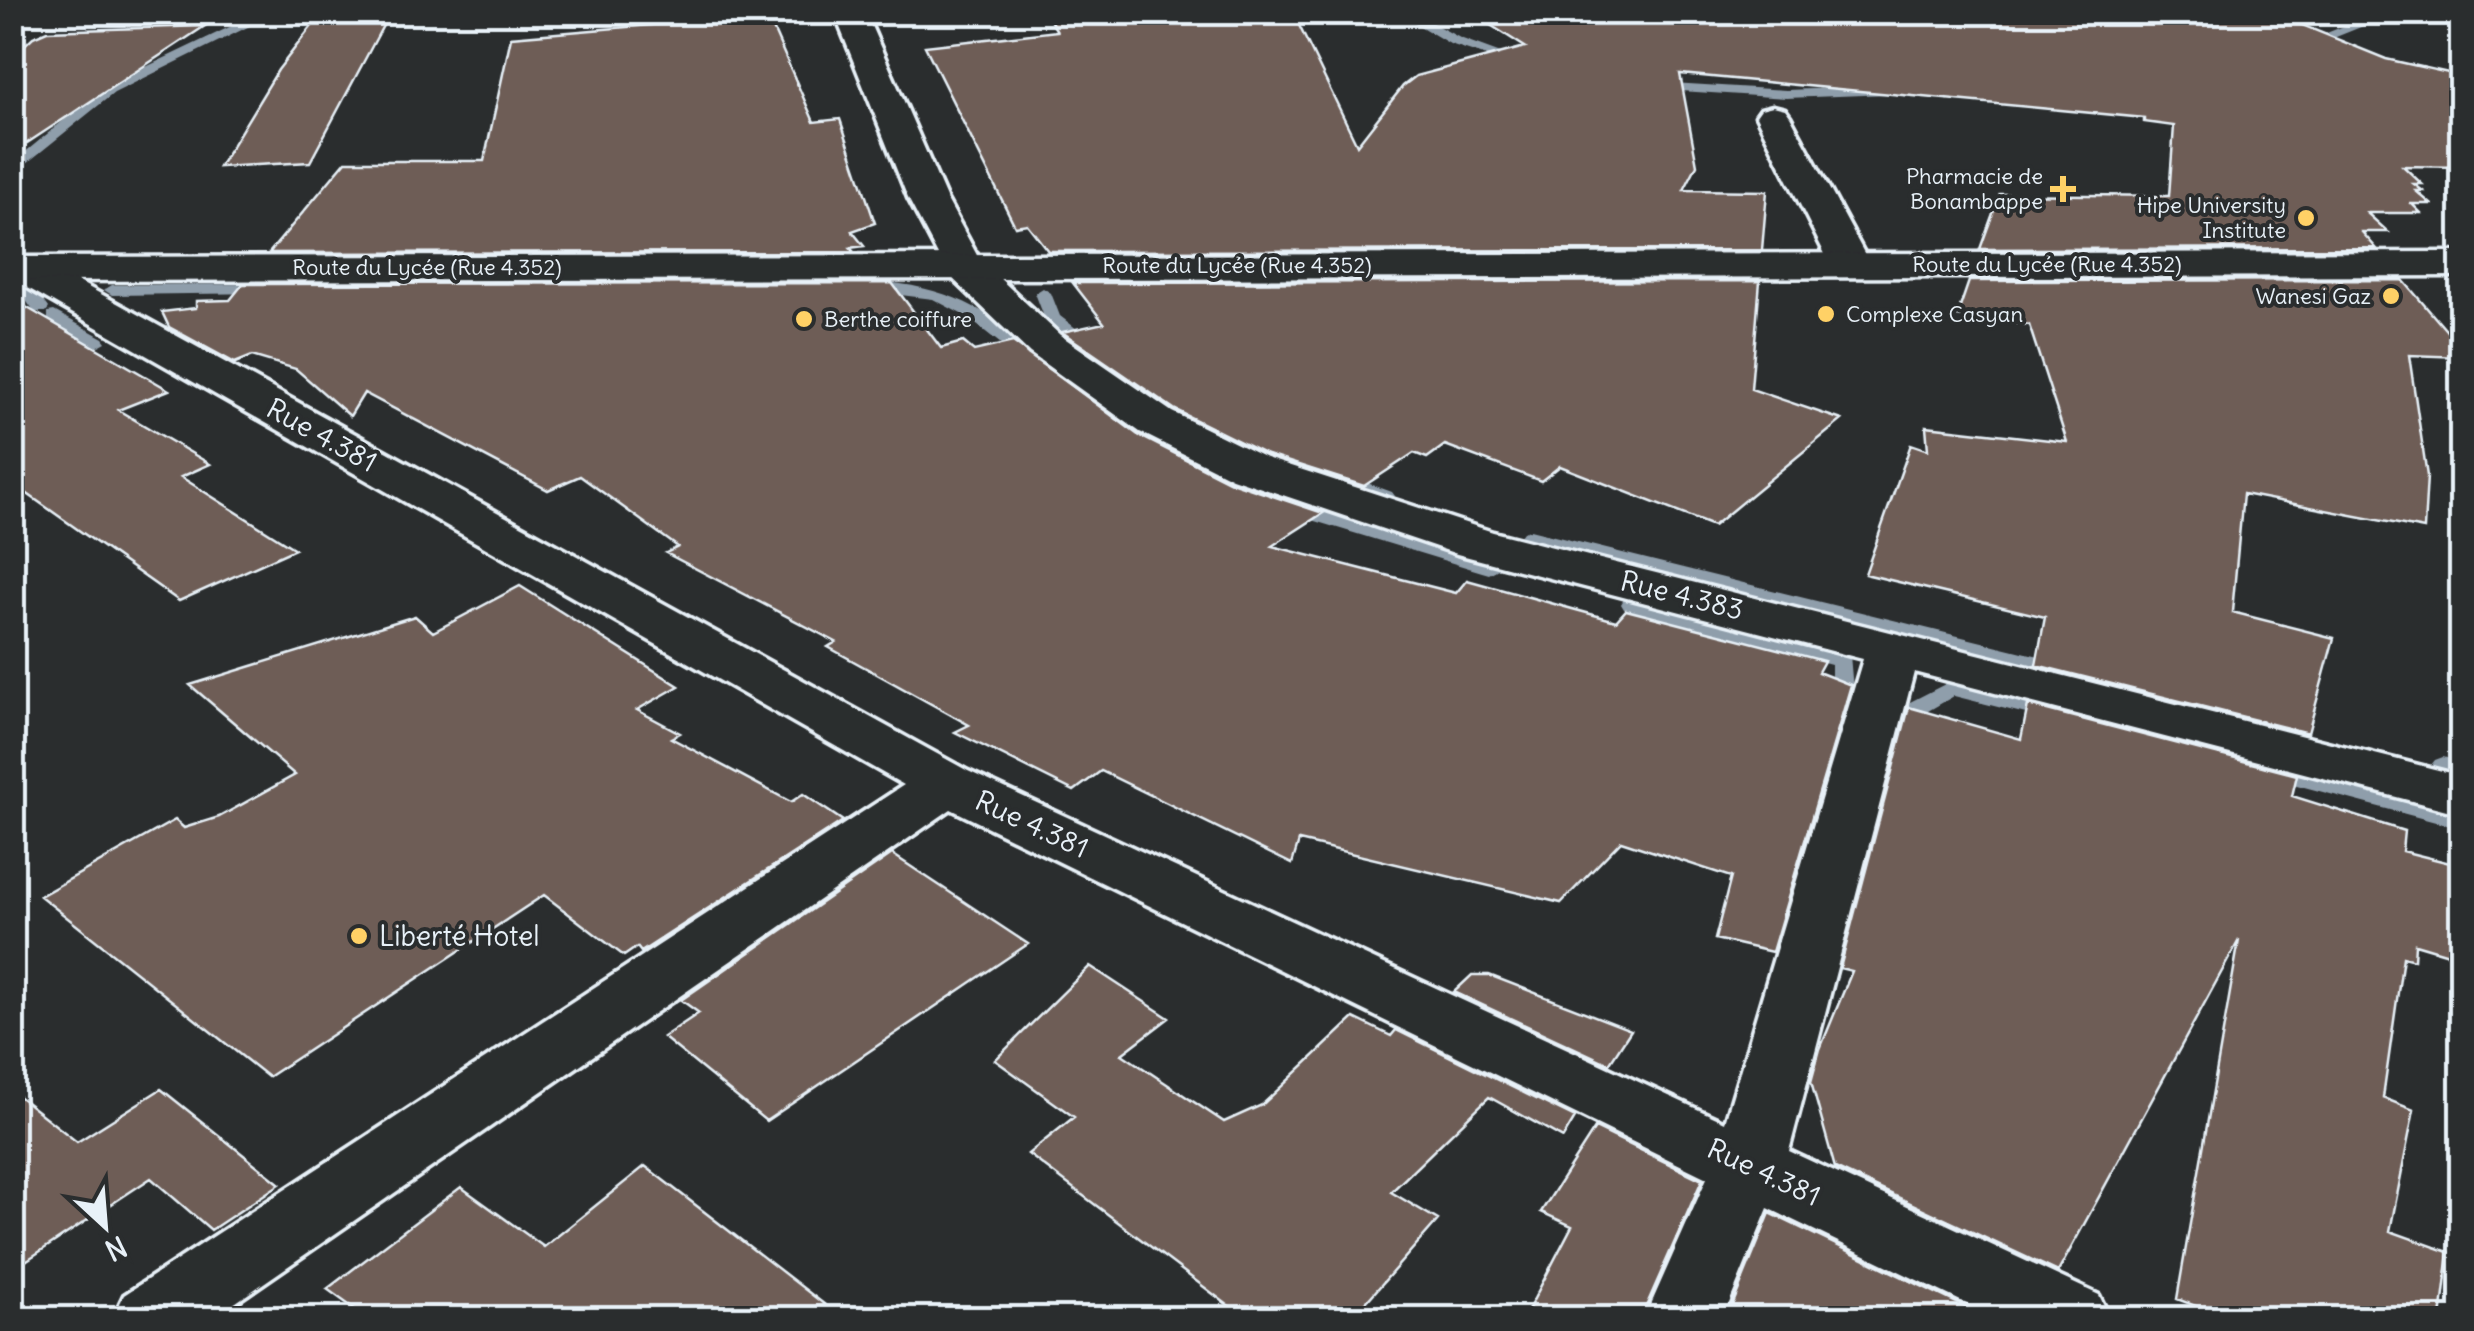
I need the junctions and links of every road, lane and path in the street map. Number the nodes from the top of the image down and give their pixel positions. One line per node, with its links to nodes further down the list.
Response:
1 (848, 12): 5 (street, Rue 4.383)
2 (1772, 116): 3 (street)
3 (1850, 264): 4 (street, Route du Lycée (Rue 4.352)); 5 (street, Route du Lycée (Rue 4.352))
4 (2462, 264)
5 (962, 266): 6 (street, Route du Lycée (Rue 4.352)); 7 (street, Rue 4.383)
6 (19, 269): 8 (street, Rue 4.381)
7 (1893, 649): 9 (street, Rue 4.383); 10 (street)
8 (947, 784): 10 (street, Rue 4.381); 11 (street)
9 (2462, 796)
10 (1749, 1165): 12 (street); 13 (street, Rue 4.381)
11 (152, 1318)
12 (1684, 1318)
13 (2071, 1318)

